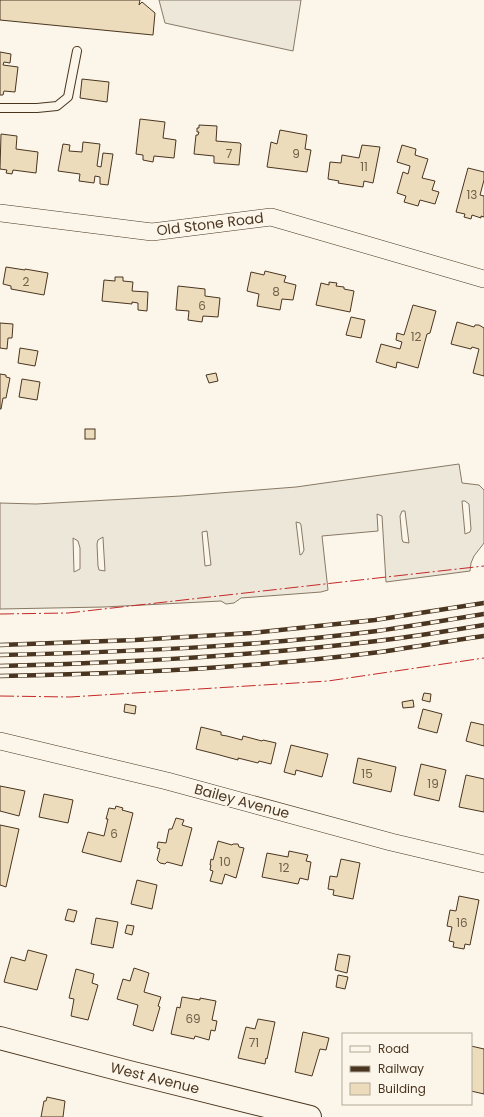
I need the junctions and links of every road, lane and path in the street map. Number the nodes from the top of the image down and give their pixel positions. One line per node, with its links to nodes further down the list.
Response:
1 (77, 51): 2 (lane)
2 (0, 108)
3 (0, 213): 4 (street, Old Stone Road)
4 (484, 279)
5 (0, 741): 6 (street, Bailey Avenue)
6 (484, 864)
7 (0, 1038): 8 (main road, West Avenue)
8 (310, 1117)

